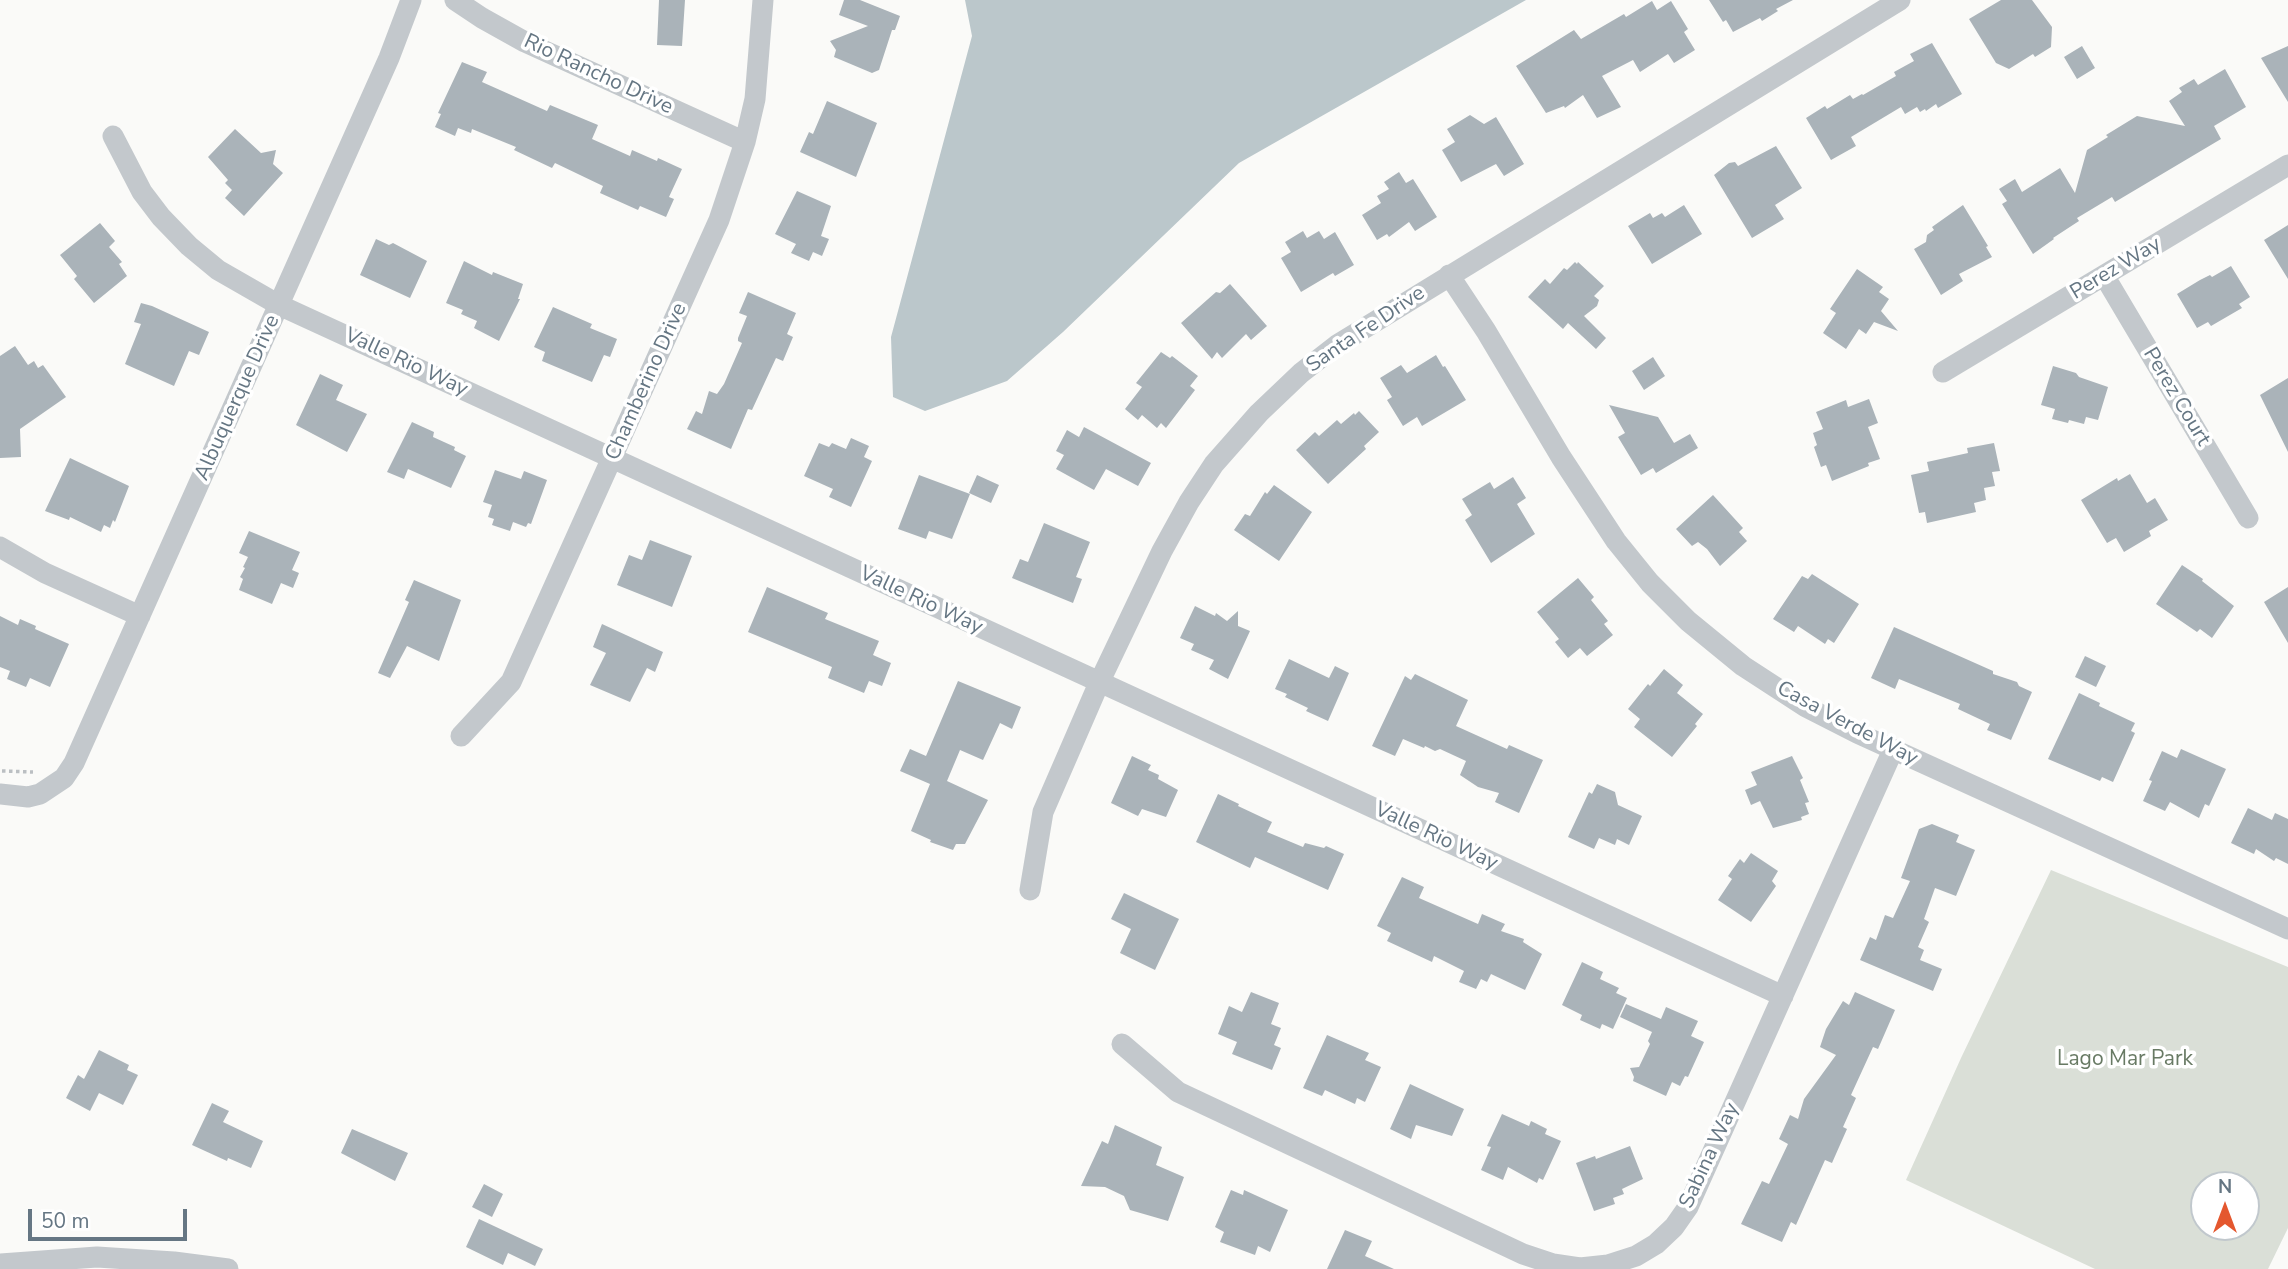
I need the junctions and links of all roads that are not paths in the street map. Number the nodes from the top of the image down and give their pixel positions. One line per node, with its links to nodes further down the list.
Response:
1 (411, 0): 10 (street, Albuquerque Drive)
2 (455, 0): 6 (street, Rio Rancho Drive)
3 (763, 0): 6 (street, Chamberino Drive)
4 (1900, 0): 8 (street, Santa Fe Drive)
5 (113, 136): 10 (street, Valle Rio Way)
6 (745, 142): 12 (street, Chamberino Drive)
7 (2288, 165): 9 (street, Perez Way)
8 (1449, 275): 16 (street, Santa Fe Drive); 18 (street, Casa Verde Way)
9 (2105, 277): 11 (street, Perez Way); 13 (street, Perez Court)
10 (279, 305): 12 (street, Valle Rio Way); 15 (street, Albuquerque Drive)
11 (1943, 372)
12 (612, 458): 16 (street, Valle Rio Way); 17 (street, Chamberino Drive)
13 (2248, 518)
14 (0, 547): 15 (street)
15 (140, 616): 19 (street, Albuquerque Drive)
16 (1099, 683): 20 (street, Santa Fe Drive); 22 (street, Valle Rio Way)
17 (461, 736)
18 (1893, 750): 21 (street, Casa Verde Way); 22 (street, Sabina Way)
19 (0, 794)
20 (1030, 890)
21 (2288, 929)
22 (1783, 996): 23 (street, Sabina Way)
23 (1122, 1044)
24 (0, 1264): 25 (street)
25 (228, 1269)

